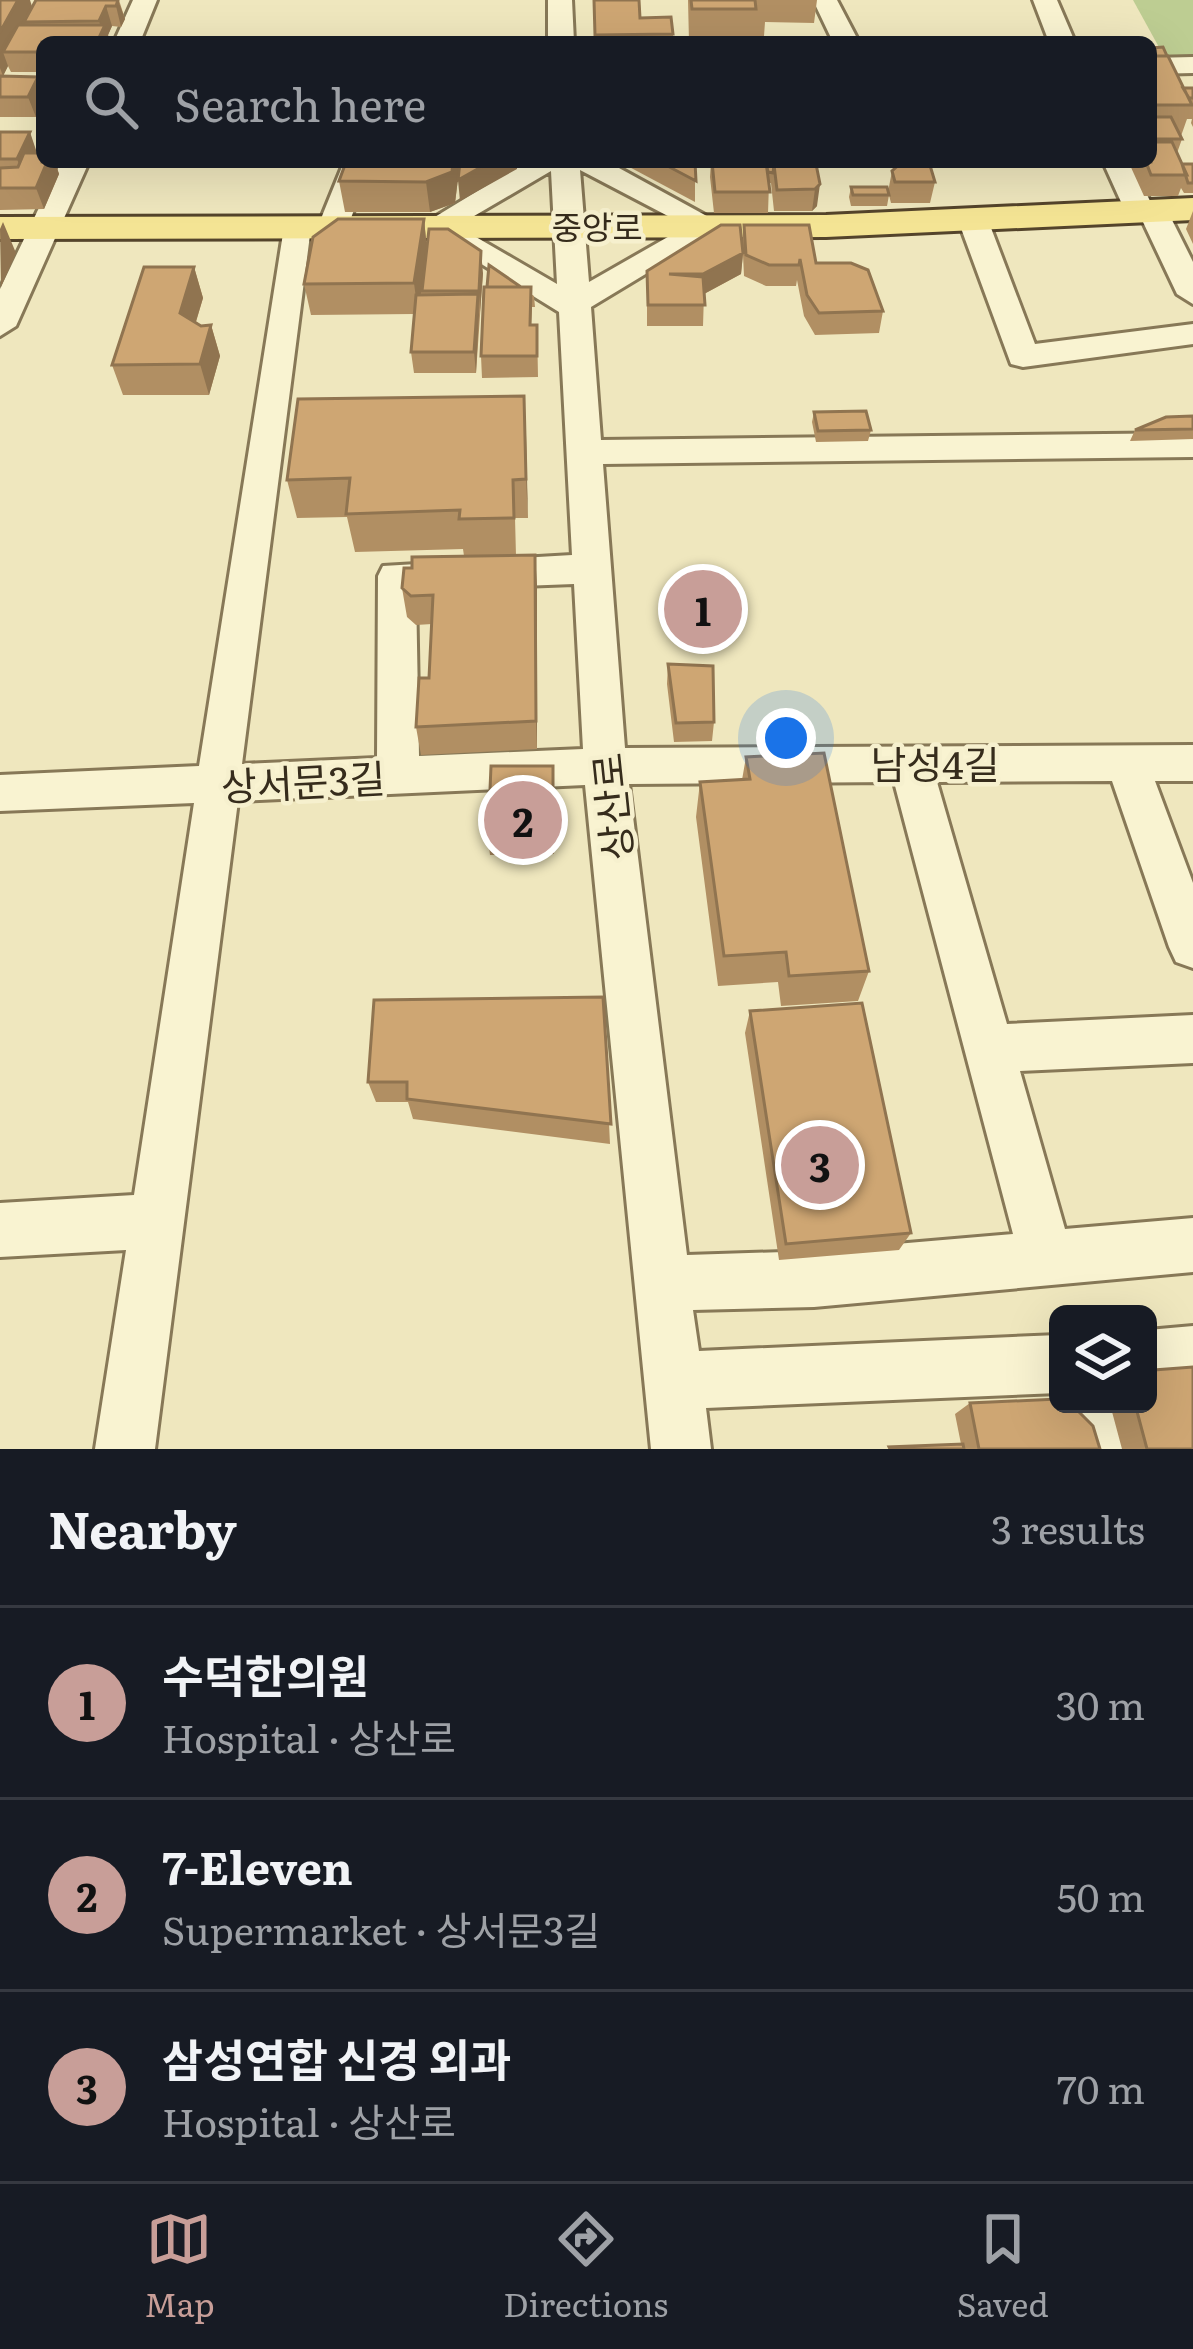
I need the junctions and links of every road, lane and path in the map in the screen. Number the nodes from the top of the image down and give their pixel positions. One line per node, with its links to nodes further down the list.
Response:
1 (145, 0): 5 (street)
2 (560, 0): 6 (street)
3 (825, 0): 7 (street)
4 (1046, 0): 8 (street)
5 (130, 36)
6 (561, 36)
7 (843, 36)
8 (1061, 36)
9 (1157, 65): 10 (street)
10 (1193, 65)
11 (72, 168): 25 (street)
12 (354, 168): 21 (street)
13 (536, 168): 22 (street)
14 (565, 168): 20 (street, 상산로)
15 (598, 168): 23 (street)
16 (1121, 168): 18 (street)
17 (1193, 209): 18 (main road, 중앙로)
18 (1147, 212): 19 (main road, 중앙로); 26 (street)
19 (974, 220): 23 (main road, 중앙로); 29 (street)
20 (567, 225): 22 (main road, 중앙로); 23 (main road, 중앙로); 27 (street, 상산로)
21 (315, 226): 22 (main road, 중앙로); 25 (main road, 중앙로); 38 (street)
22 (435, 226): 27 (street)
23 (710, 226): 27 (street)
24 (0, 228): 25 (main road, 중앙로)
25 (46, 228): 28 (street)
26 (1192, 288)
27 (572, 305): 31 (street, 상산로)
28 (0, 326)
29 (1193, 334)
30 (1193, 445): 31 (street)
31 (582, 452): 32 (street, 상산로)
32 (590, 569): 36 (street, 상산로); 37 (street)
33 (910, 761): 34 (street, 남성4길); 36 (street, 남성4길); 42 (street)
34 (1127, 762): 35 (street, 남성4길); 40 (street)
35 (1193, 763)
36 (605, 766): 37 (street, 상서문3길); 47 (street, 상산로)
37 (398, 775): 38 (street, 상서문3길)
38 (218, 784): 39 (street, 상서문3길); 43 (street)
39 (0, 793)
40 (1193, 947)
41 (1193, 1039): 42 (street)
42 (988, 1048): 46 (street)
43 (156, 1221): 44 (street); 53 (street)
44 (0, 1230)
45 (1193, 1245): 46 (street)
46 (1046, 1257): 47 (street)
47 (663, 1283): 51 (street, 상산로)
48 (1193, 1354): 49 (street)
49 (1157, 1357)
50 (1049, 1364): 51 (street)
51 (674, 1381): 54 (street, 상산로)
52 (1084, 1413): 55 (street)
53 (124, 1449)
54 (681, 1449)
55 (1093, 1449)

